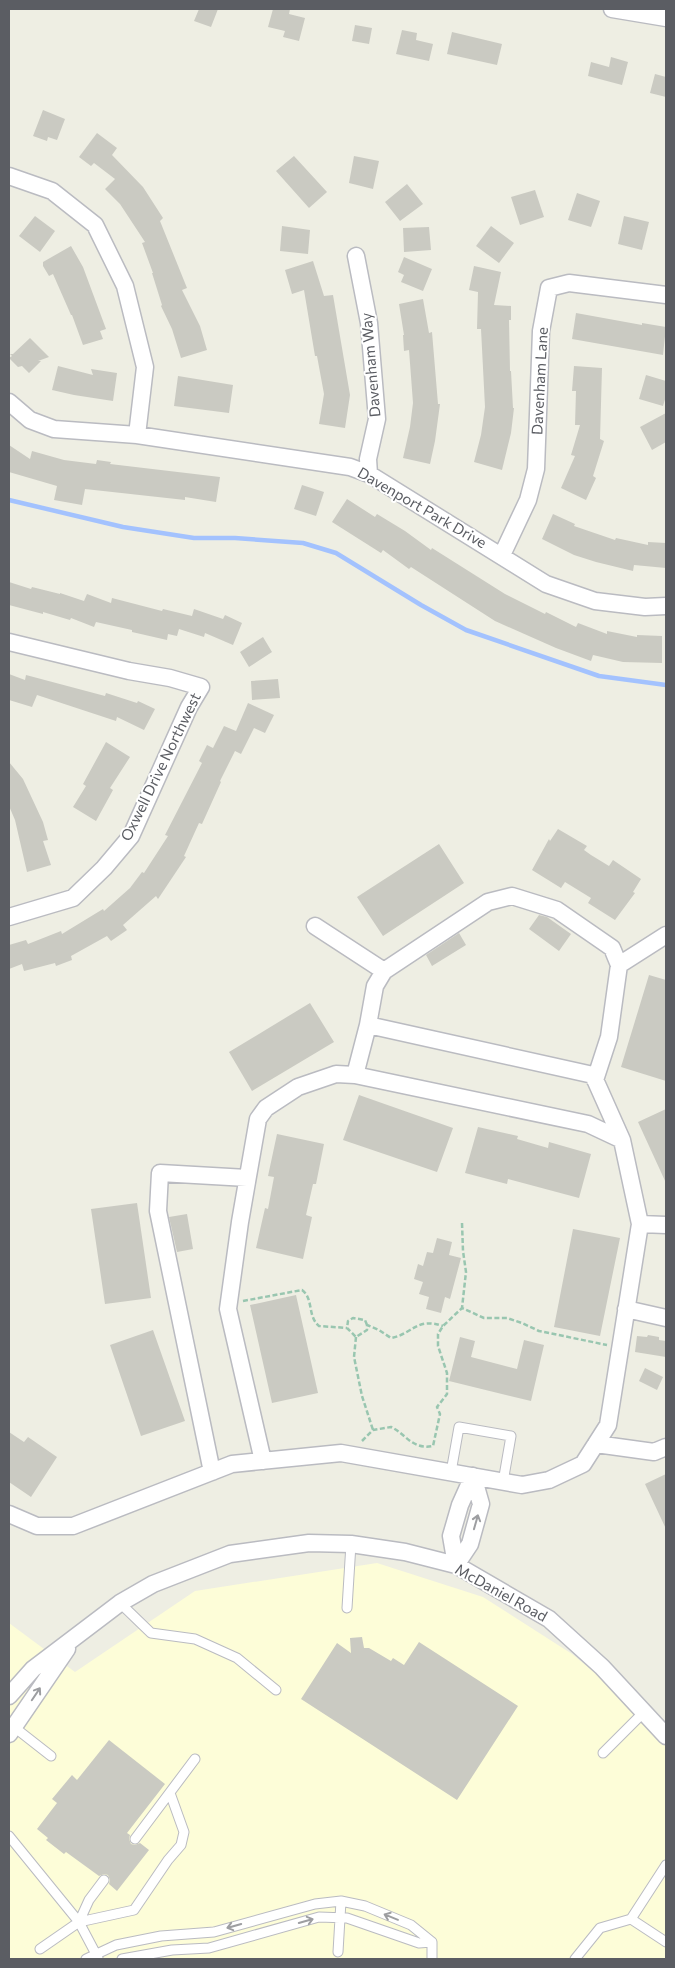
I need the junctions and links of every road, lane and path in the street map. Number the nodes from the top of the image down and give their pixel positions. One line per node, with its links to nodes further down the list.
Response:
1 (612, 9): 2 (street)
2 (666, 18)
3 (9, 176): 7 (street)
4 (356, 256): 8 (street, Davenham Way)
5 (666, 296): 9 (street, Davenham Lane)
6 (9, 402): 7 (street, Davenport Park Drive)
7 (137, 435): 8 (street, Davenport Park Drive)
8 (369, 474): 9 (street, Davenport Park Drive)
9 (502, 555): 10 (street, Davenport Park Drive)
10 (666, 606)
11 (9, 642): 12 (street, Oxwell Drive Northwest)
12 (9, 914)
13 (315, 926): 16 (street)
14 (666, 935): 15 (street)
15 (619, 965): 16 (street); 19 (street)
16 (384, 971): 17 (street)
17 (368, 1025): 18 (street); 19 (street)
18 (355, 1075): 20 (street); 21 (street)
19 (595, 1080): 20 (street)
20 (622, 1140): 23 (street)
21 (247, 1178): 25 (street); 39 (street)
22 (462, 1223): 26 (path)
23 (640, 1224): 24 (street); 27 (street)
24 (666, 1225)
25 (228, 1304): 31 (path); 38 (street)
26 (462, 1308): 30 (path); 33 (path)
27 (626, 1309): 28 (street); 33 (street)
28 (666, 1318)
29 (367, 1325): 30 (path); 31 (path); 32 (path)
30 (442, 1326): 34 (path)
31 (347, 1328): 32 (path)
32 (356, 1337): 34 (path)
33 (620, 1347): 36 (street)
34 (373, 1430): 35 (path)
35 (361, 1444)
36 (596, 1444): 37 (street); 42 (street)
37 (666, 1447)
38 (264, 1461): 39 (street); 40 (street)
39 (212, 1472): 43 (street)
40 (451, 1472): 41 (street); 42 (lane)
41 (473, 1476): 42 (street); 45 (street)
42 (503, 1482)
43 (9, 1514)
44 (351, 1544): 45 (street, McDaniel Road); 46 (street, McDaniel Road); 47 (lane)
45 (456, 1566): 51 (street, McDaniel Road)
46 (120, 1603): 48 (street, McDaniel Road); 49 (lane)
47 (347, 1608)
48 (73, 1639): 50 (street, McDaniel Road); 52 (street, McDaniel Road, one-way to 48)
49 (276, 1690)
50 (9, 1696)
51 (644, 1713): 53 (street, McDaniel Road); 54 (lane)
52 (11, 1731): 55 (lane)
53 (666, 1736)
54 (603, 1753)
55 (51, 1756)
56 (195, 1759): 57 (lane)
57 (170, 1794): 59 (lane); 65 (lane)
58 (9, 1836): 65 (lane)
59 (135, 1839)
60 (666, 1865): 64 (lane)
61 (104, 1880): 65 (lane)
62 (342, 1901): 63 (lane); 66 (lane, one-way to 66); 68 (lane, one-way to 62)
63 (342, 1918): 68 (lane); 69 (lane, one-way to 63); 71 (lane)
64 (631, 1918): 67 (lane); 76 (lane)
65 (79, 1922): 70 (lane); 72 (lane)
66 (208, 1933): 69 (lane); 72 (lane)
67 (666, 1940)
68 (432, 1942): 75 (lane)
69 (209, 1948): 74 (lane)
70 (40, 1949)
71 (338, 1952)
72 (97, 1957): 73 (lane)
73 (86, 1959)
74 (122, 1959)
75 (432, 1959)
76 (575, 1959)

